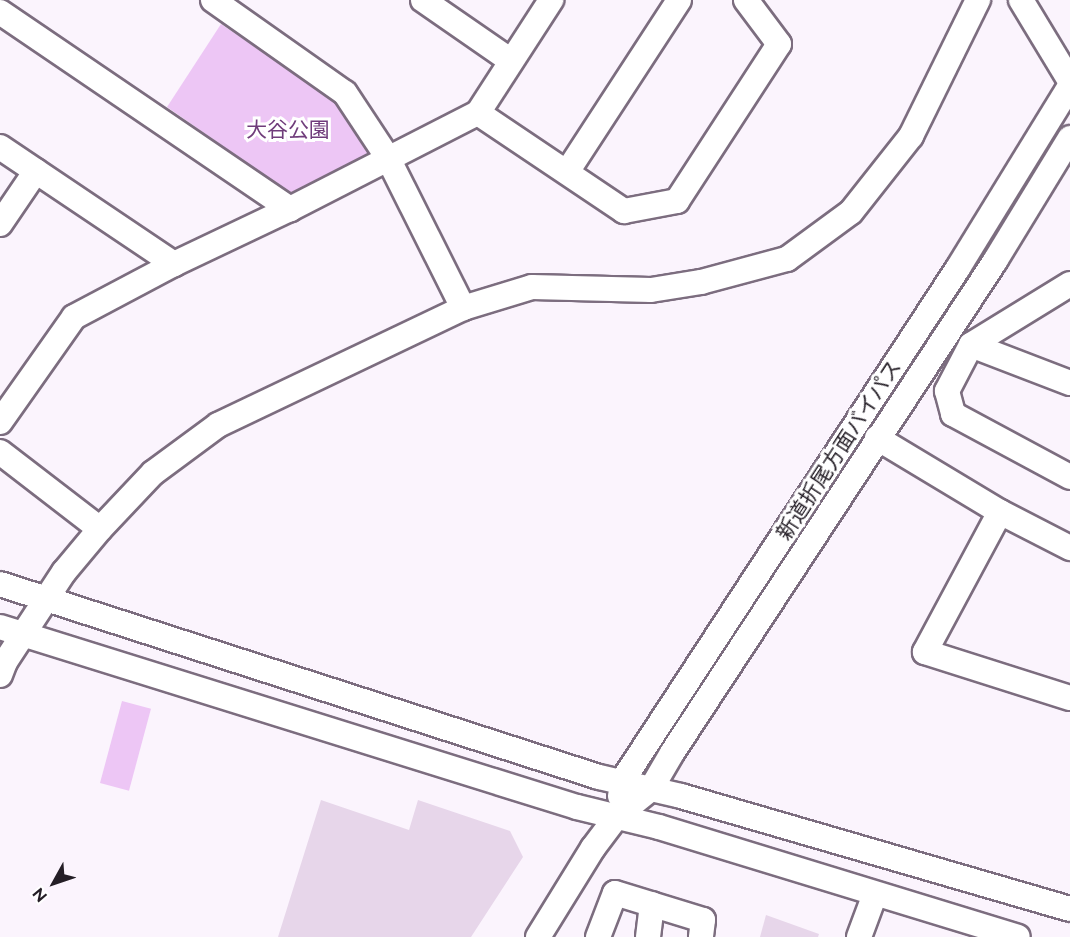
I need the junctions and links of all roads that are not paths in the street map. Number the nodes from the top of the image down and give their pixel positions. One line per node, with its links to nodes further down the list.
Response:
1 (213, 0): 15 (street)
2 (423, 0): 9 (street)
3 (551, 0): 9 (street)
4 (679, 0): 17 (street)
5 (746, 0): 17 (street)
6 (978, 0): 22 (street)
7 (1021, 0): 10 (street)
8 (0, 12): 18 (street)
9 (511, 61): 12 (street)
10 (1070, 81)
11 (1070, 86): 38 (street, 新道折尾方面バイパス)
12 (478, 113): 15 (street); 17 (street)
13 (1070, 138): 26 (street)
14 (0, 147): 16 (street)
15 (388, 158): 18 (street); 22 (street)
16 (36, 171): 19 (street); 20 (street)
17 (567, 172)
18 (290, 209): 20 (street)
19 (0, 224)
20 (174, 264): 25 (street)
21 (1070, 284): 23 (street)
22 (463, 308): 30 (street)
23 (971, 345): 24 (street); 28 (street)
24 (1070, 382)
25 (0, 422)
26 (878, 438): 29 (street); 39 (street)
27 (0, 452): 30 (street)
28 (1070, 477)
29 (1000, 512): 31 (street); 37 (street)
30 (100, 529): 33 (street)
31 (1070, 548)
32 (0, 584): 33 (street)
33 (47, 599): 35 (street); 38 (street)
34 (0, 627): 35 (street)
35 (23, 635): 36 (street); 40 (street)
36 (0, 675)
37 (1070, 698)
38 (623, 780): 39 (street); 40 (street, 新道折尾方面バイパス)
39 (651, 789): 40 (street); 43 (street)
40 (617, 816): 41 (street); 44 (street)
41 (875, 894): 48 (street); 49 (street)
42 (652, 904): 45 (street); 46 (street); 47 (street)
43 (1070, 909)
44 (538, 937)
45 (598, 937)
46 (648, 937)
47 (701, 937)
48 (860, 937)
49 (1018, 937)

